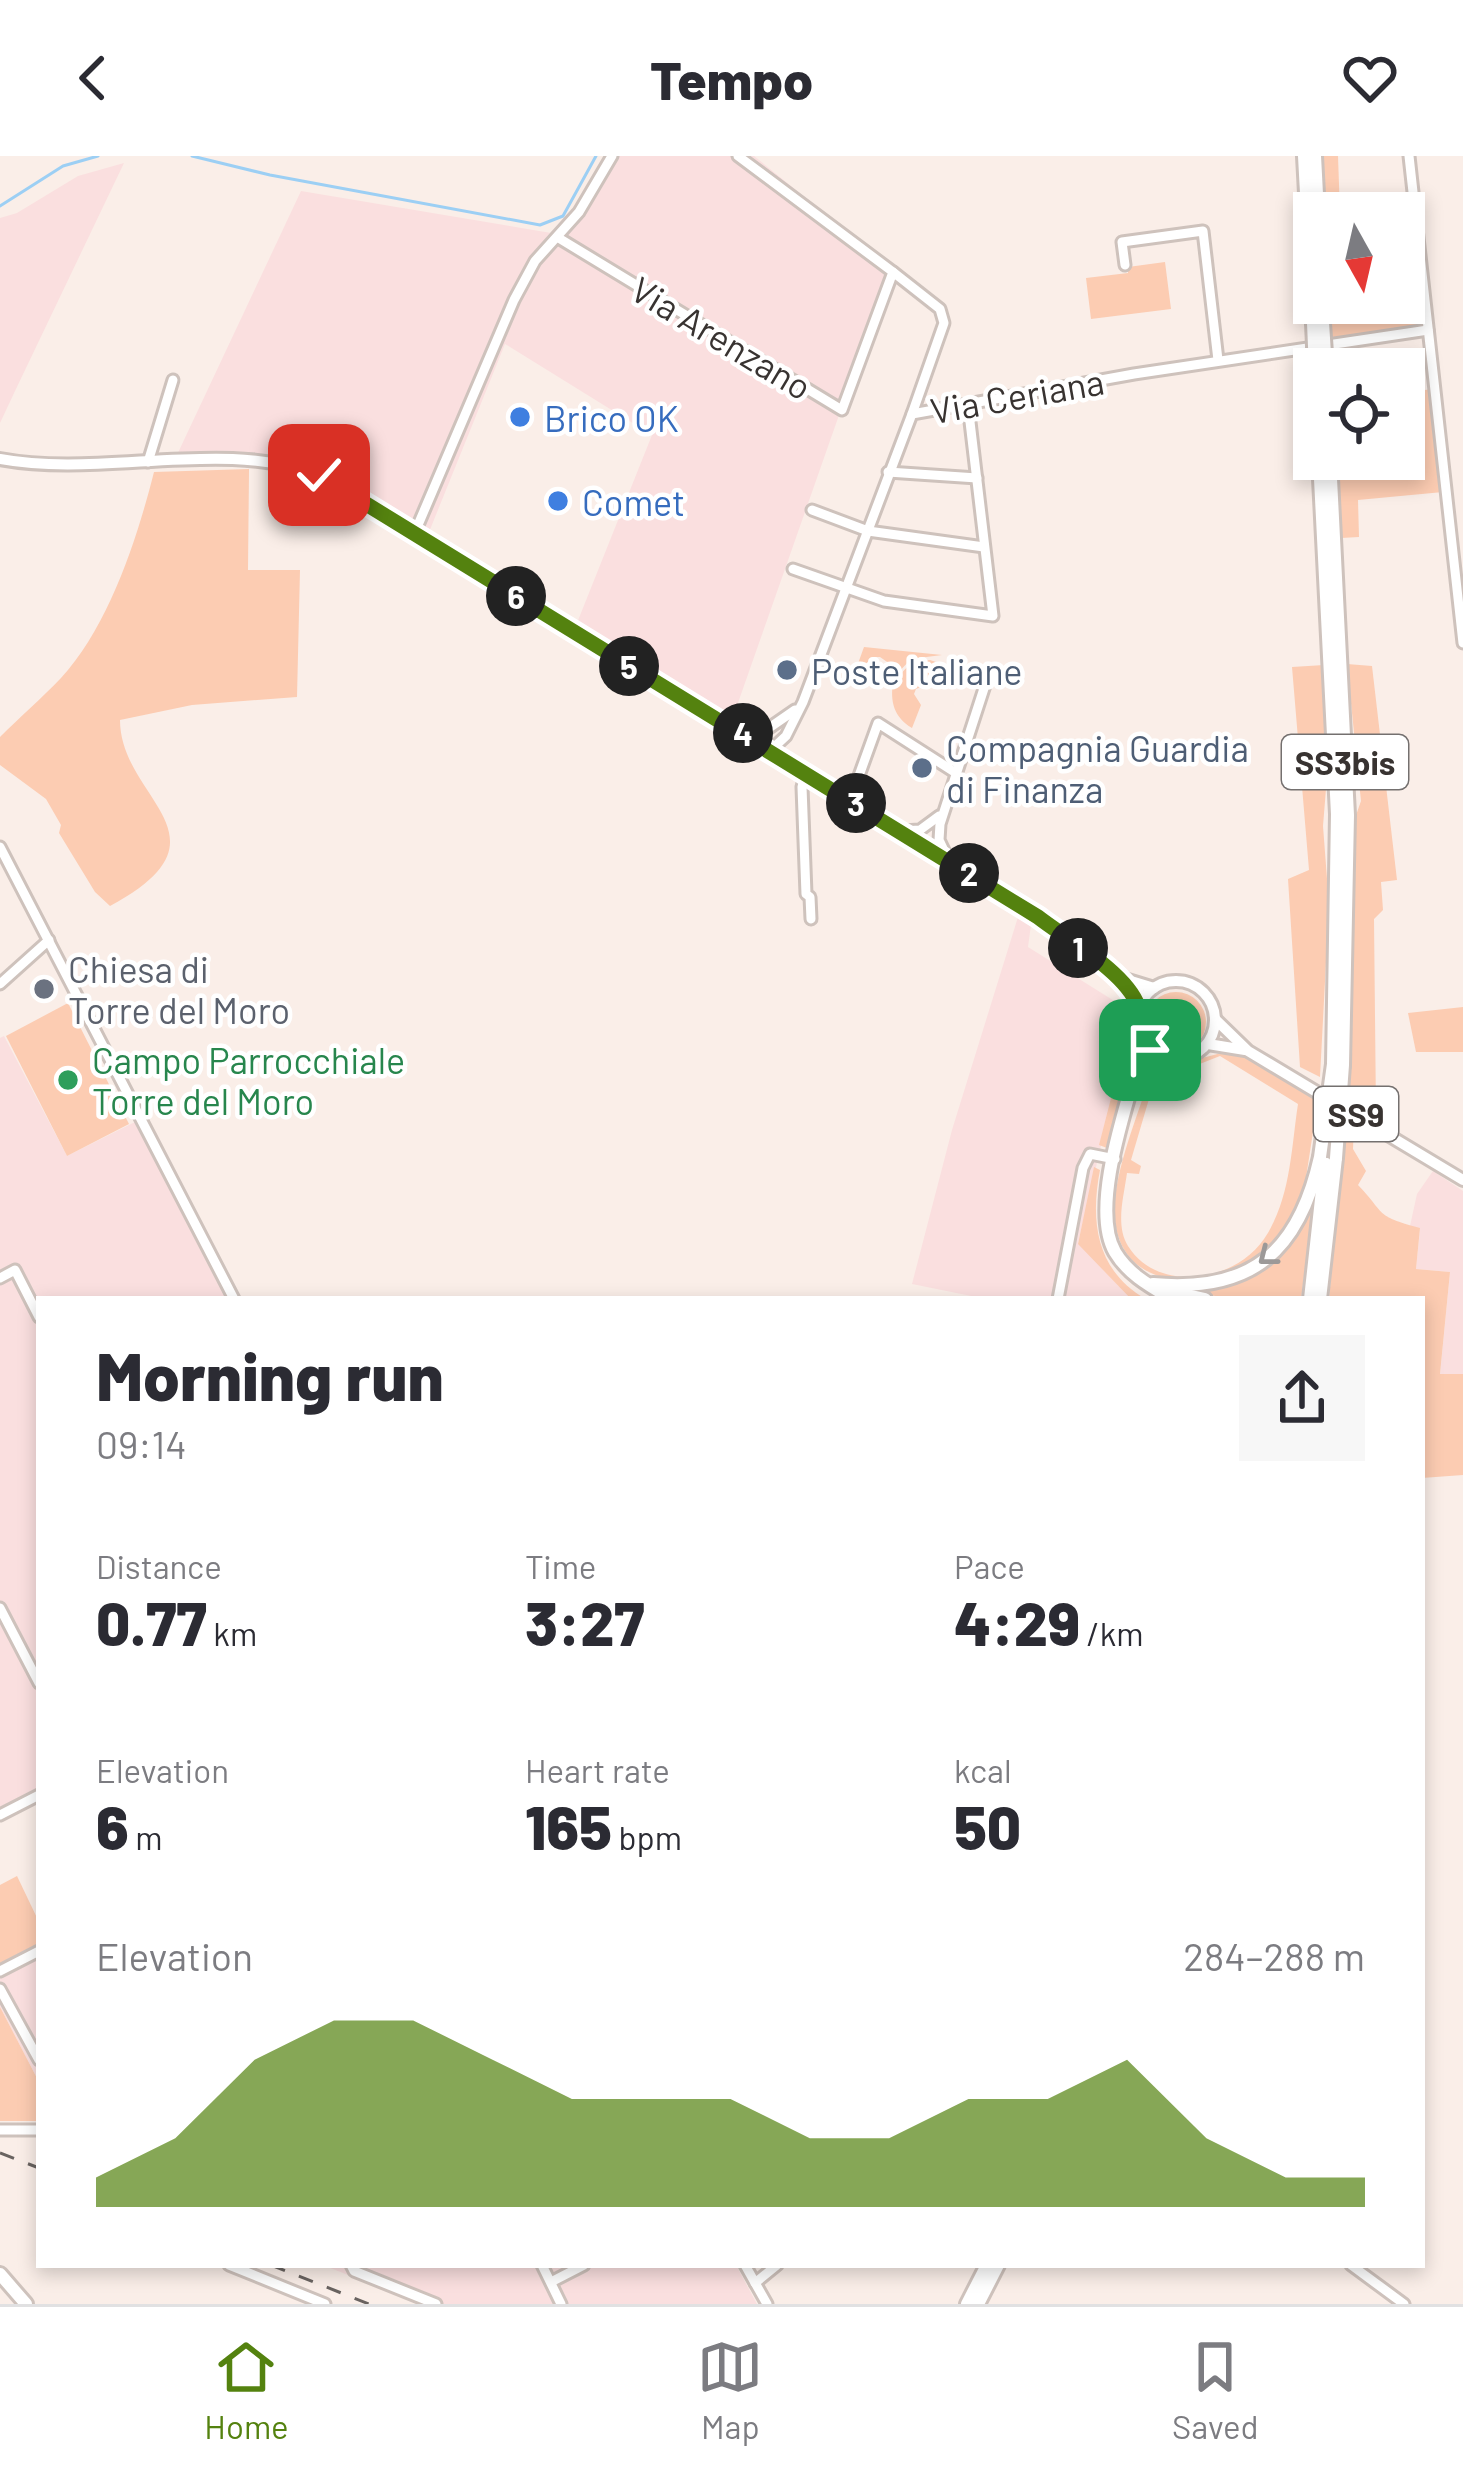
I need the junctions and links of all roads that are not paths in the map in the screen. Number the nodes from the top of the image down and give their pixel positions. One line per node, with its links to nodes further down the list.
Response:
1 (612, 156): 8 (street)
2 (738, 156): 10 (street)
3 (1304, 156): 6 (highway)
4 (1315, 156): 7 (highway)
5 (1408, 156): 11 (street)
6 (1307, 192)
7 (1317, 192)
8 (557, 237): 10 (street, Via Arenzano); 24 (street)
9 (1125, 265): 12 (street)
10 (892, 272): 15 (street)
11 (1428, 331): 12 (street, Via Ceriana); 28 (street)
12 (1218, 360): 14 (street, Via Ceriana)
13 (173, 380): 17 (street)
14 (968, 404): 15 (street, Via Ceriana); 19 (street)
15 (912, 414): 18 (street, Via Ceriana)
16 (0, 459): 17 (main road)
17 (148, 462): 24 (main road)
18 (888, 472): 19 (street); 23 (street, Via Ceriana)
19 (976, 478): 25 (street)
20 (1320, 480): 55 (highway, SS3bis)
21 (1331, 480): 55 (highway, SS3bis)
22 (812, 510): 23 (street)
23 (868, 531): 25 (street); 27 (street, Via Ceriana)
24 (415, 532): 32 (main road)
25 (984, 547): 27 (street)
26 (794, 569): 27 (street)
27 (848, 589): 30 (street, Via Ceriana)
28 (1463, 644)
29 (989, 670): 37 (street)
30 (803, 702): 31 (street, Via Ceriana); 33 (street, Via Ceriana)
31 (774, 726): 32 (street); 34 (street)
32 (736, 729): 34 (main road)
33 (786, 736): 34 (street, Via Ceriana); 35 (street)
34 (770, 749): 35 (main road)
35 (789, 761): 36 (main road)
36 (806, 772): 40 (main road); 44 (street)
37 (956, 773): 38 (street); 39 (street)
38 (856, 784)
39 (939, 820): 40 (street); 41 (street); 43 (street)
40 (902, 831): 41 (main road)
41 (925, 845): 43 (main road)
42 (0, 847): 45 (street)
43 (948, 859): 46 (main road)
44 (811, 919)
45 (49, 940): 47 (street); 63 (street)
46 (1118, 977): 48 (main road); 49 (main road)
47 (0, 984)
48 (1154, 988): 49 (main road); 50 (main road)
49 (1139, 1008): 51 (main road)
50 (1216, 1019): 52 (main road); 53 (main road, SS9)
51 (1144, 1042): 54 (main road); 56 (highway)
52 (1208, 1044): 53 (main road, SS9); 54 (main road)
53 (1248, 1051): 59 (main road, SS9)
54 (1159, 1055): 56 (highway)
55 (1338, 1065): 57 (highway, bridge)
56 (1136, 1072): 58 (highway)
57 (1327, 1157): 61 (highway, one-way to 61); 62 (highway)
58 (1115, 1159): 61 (highway); 64 (street)
59 (1463, 1180)
60 (0, 1278): 67 (street)
61 (1145, 1283): 65 (highway); 66 (highway)
62 (1317, 1295)
63 (232, 1296)
64 (1059, 1296)
65 (1167, 1296)
66 (1194, 1296)
67 (36, 1311)
68 (0, 1608): 69 (street)
69 (36, 1677)
70 (36, 1797): 71 (street)
71 (0, 1815)
72 (36, 1953): 73 (street)
73 (0, 1971)
74 (0, 1989): 75 (street)
75 (36, 2055)
76 (0, 2130): 77 (street)
77 (36, 2130)
78 (236, 2268): 91 (street)
79 (352, 2268): 92 (street)
80 (544, 2268): 88 (street)
81 (578, 2268): 88 (street)
82 (747, 2268): 89 (street)
83 (774, 2268): 89 (street)
84 (985, 2268): 95 (highway)
85 (996, 2268): 96 (highway)
86 (1355, 2268): 97 (street)
87 (0, 2274): 90 (highway)
88 (551, 2282): 93 (street)
89 (755, 2283): 94 (street)
90 (26, 2304)
91 (325, 2304)
92 (436, 2304)
93 (561, 2304)
94 (767, 2304)
95 (967, 2304)
96 (978, 2304)
97 (1404, 2304)

